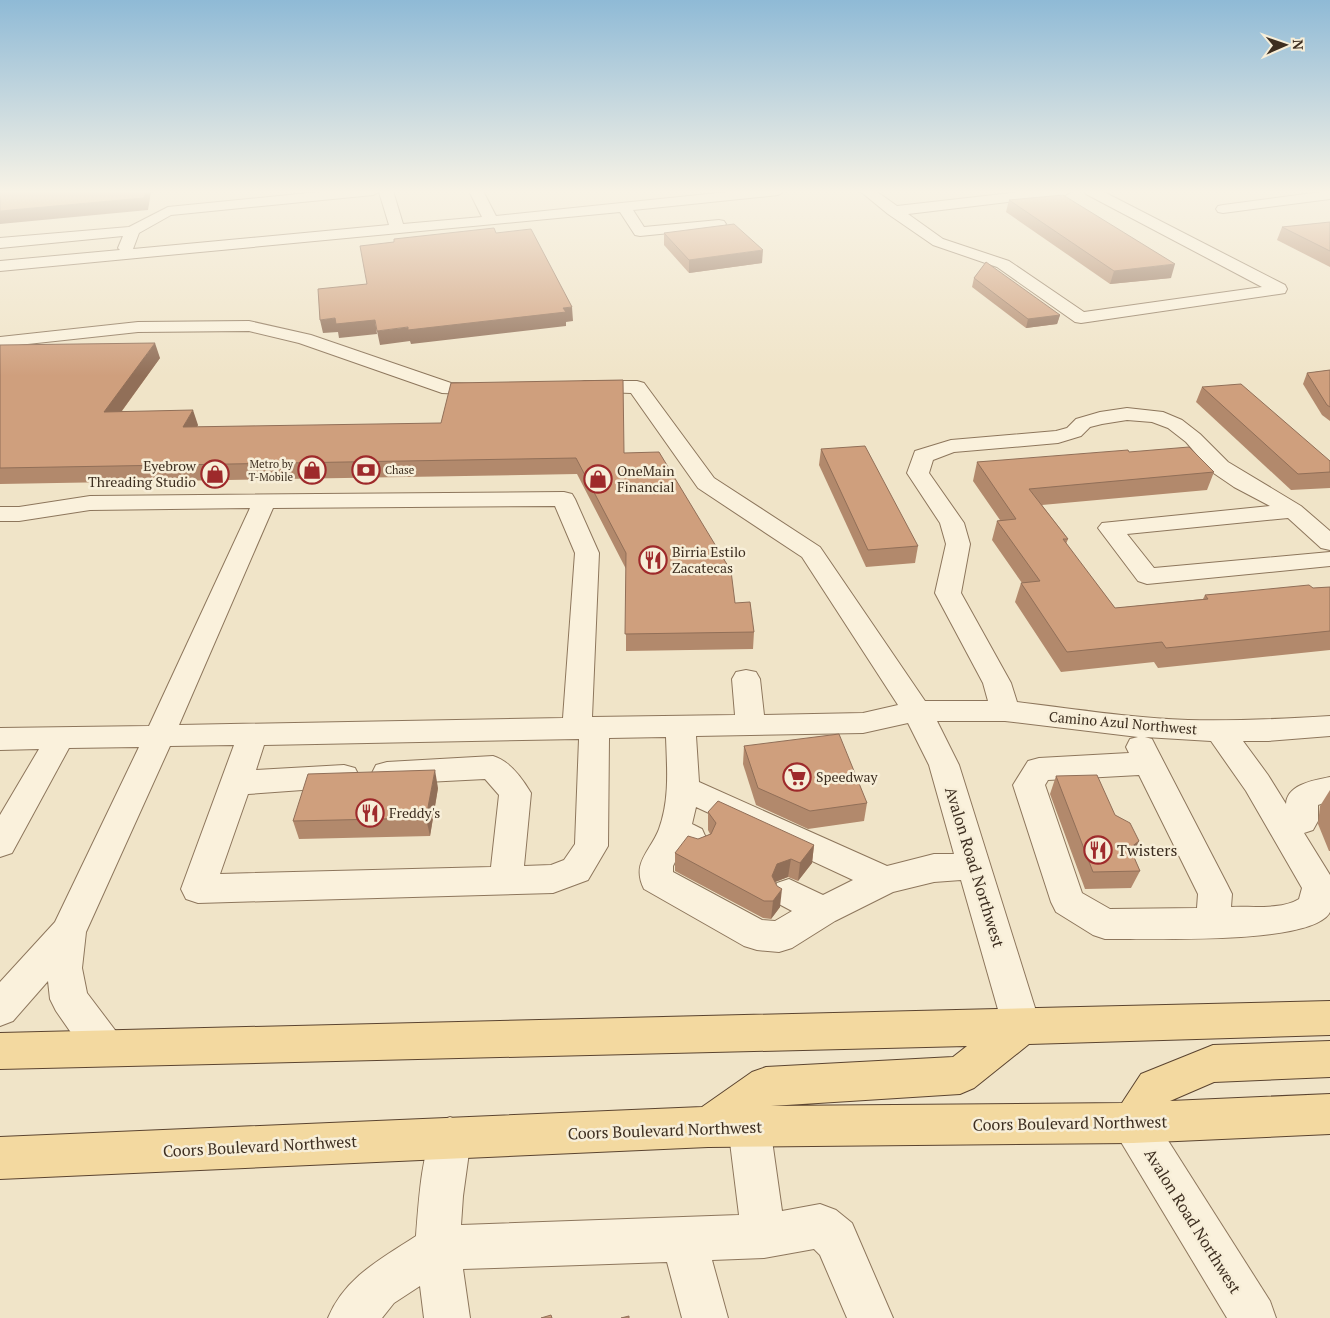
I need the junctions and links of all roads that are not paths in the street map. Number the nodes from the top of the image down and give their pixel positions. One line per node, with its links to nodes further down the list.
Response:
1 (140, 253): 4 (street)
2 (969, 253): 3 (street)
3 (1208, 253)
4 (124, 254): 5 (street)
5 (0, 266)
6 (0, 342): 7 (street)
7 (508, 388)
8 (568, 388): 15 (street, Avalon Road Northwest)
9 (265, 501): 11 (street); 21 (street); 24 (street)
10 (1293, 511): 12 (street); 13 (street); 16 (street)
11 (0, 514)
12 (1330, 543)
13 (1330, 559)
14 (746, 679): 17 (street)
15 (916, 710): 16 (street, Camino Azul Northwest); 17 (street, Camino Azul Northwest); 33 (street, Avalon Road Northwest)
16 (1005, 711): 19 (street, Camino Azul Northwest)
17 (750, 725): 18 (street, Camino Azul Northwest)
18 (680, 726): 21 (street, Camino Azul Northwest); 29 (street)
19 (1130, 726): 22 (street, Camino Azul Northwest); 27 (street)
20 (1330, 726): 22 (street, Camino Azul Northwest)
21 (585, 728): 23 (street, Camino Azul Northwest); 34 (street)
22 (1219, 730): 31 (street)
23 (254, 734): 24 (street, Camino Azul Northwest); 28 (street)
24 (160, 735): 25 (street, Camino Azul Northwest); 40 (street)
25 (60, 738): 26 (street, Camino Azul Northwest); 32 (street)
26 (0, 739)
27 (1149, 763): 39 (street); 39 (street)
28 (236, 783): 34 (street); 34 (street)
29 (684, 788): 35 (street); 38 (street)
30 (1330, 789): 31 (street)
31 (1283, 826): 36 (street)
32 (0, 844)
33 (975, 866): 35 (street); 43 (street, Avalon Road Northwest)
34 (506, 880)
35 (885, 880): 38 (street)
36 (1324, 887): 39 (street)
37 (789, 893): 38 (street)
38 (823, 911)
39 (1213, 923)
40 (68, 932): 41 (street); 44 (street)
41 (0, 1009)
42 (1330, 1018): 43 (main road)
43 (1022, 1027): 44 (main road); 49 (main road)
44 (104, 1047): 45 (main road)
45 (0, 1051)
46 (1330, 1059): 48 (main road)
47 (1330, 1114): 48 (main road, Coors Boulevard Northwest)
48 (1133, 1124): 49 (main road, Coors Boulevard Northwest); 59 (street, Avalon Road Northwest)
49 (728, 1126): 50 (main road, Coors Boulevard Northwest); 52 (street)
50 (450, 1138): 51 (main road, Coors Boulevard Northwest); 54 (street)
51 (0, 1158)
52 (764, 1236): 53 (street); 58 (street)
53 (684, 1239): 54 (street); 57 (street)
54 (438, 1248): 55 (street); 56 (street)
55 (351, 1318)
56 (447, 1318)
57 (705, 1318)
58 (870, 1318)
59 (1253, 1318)

